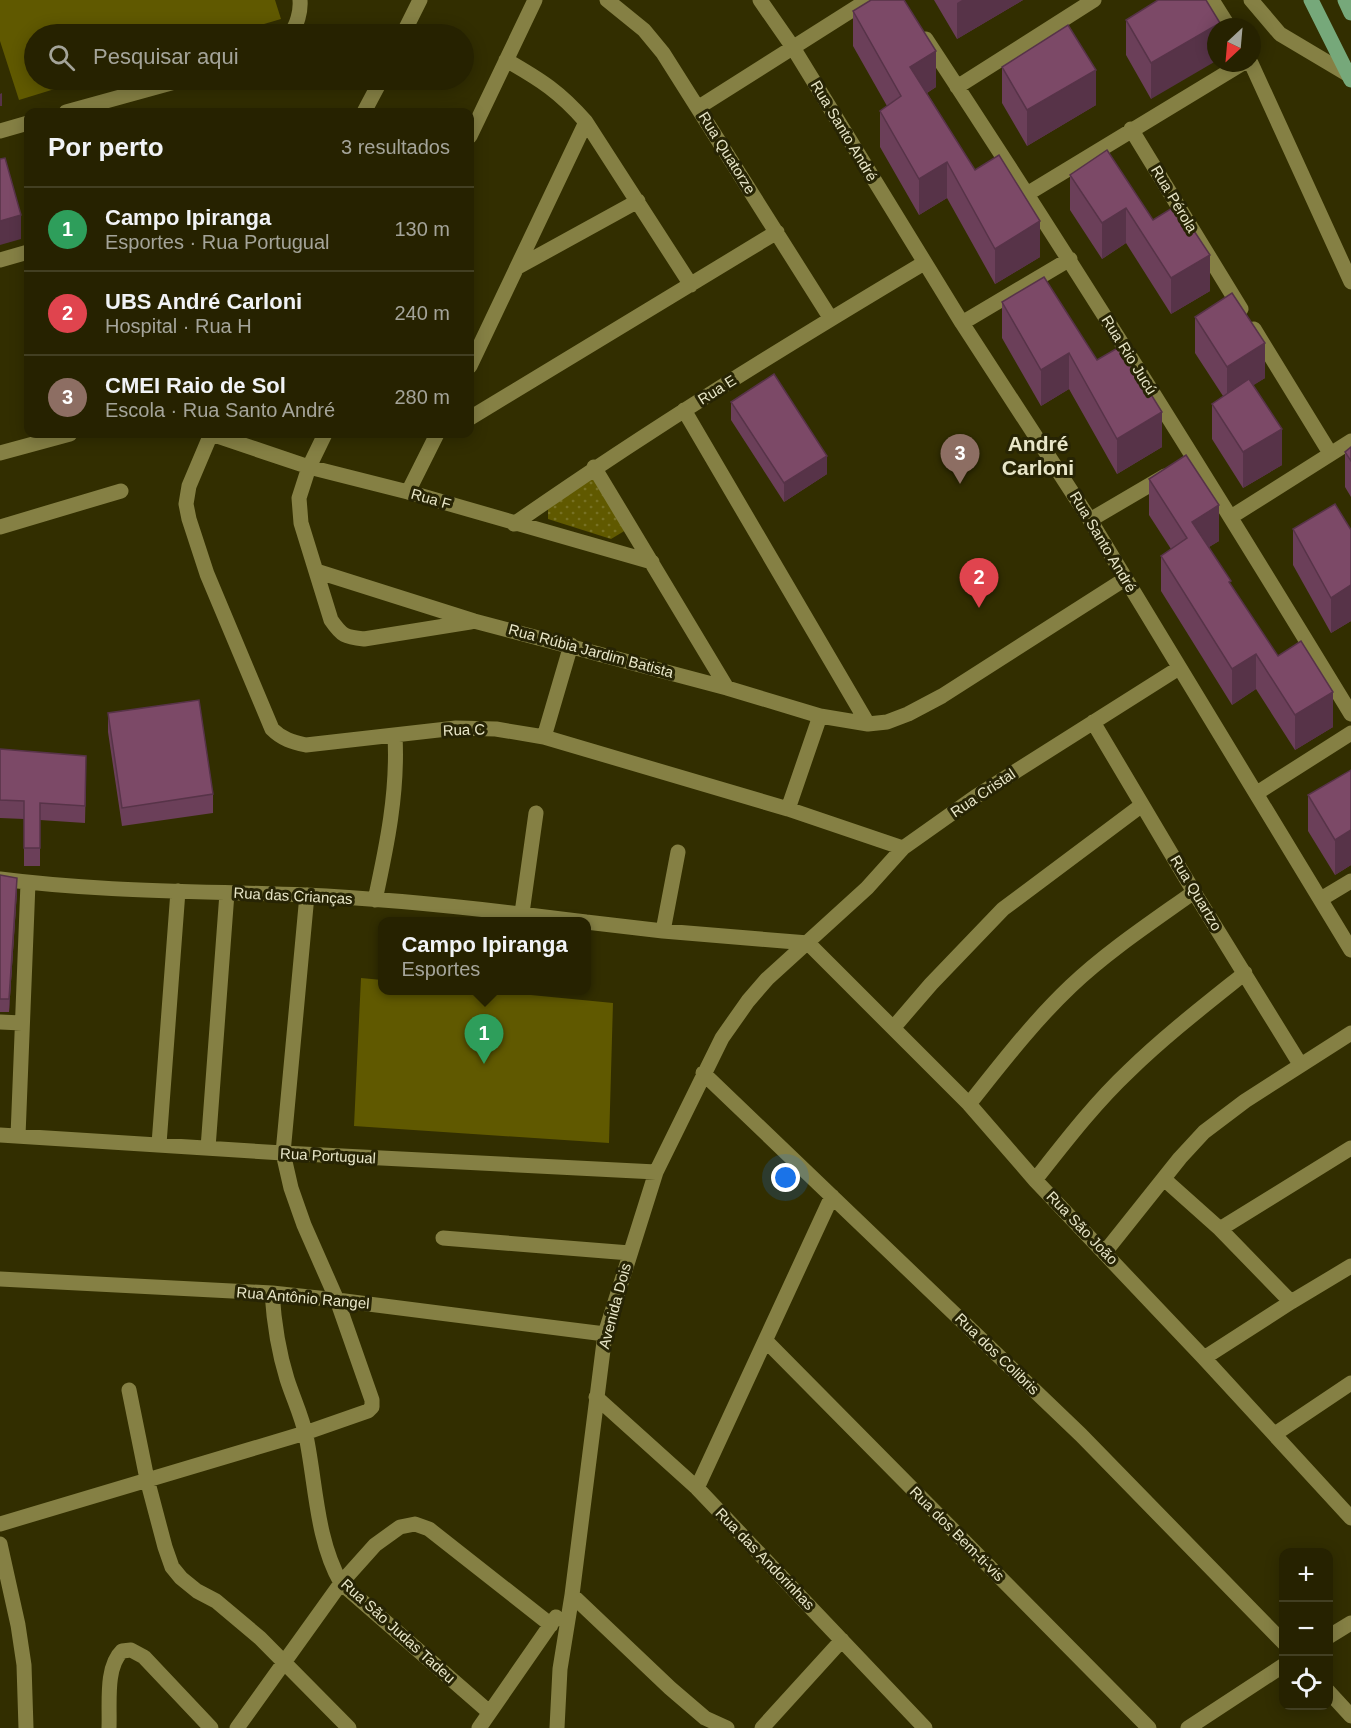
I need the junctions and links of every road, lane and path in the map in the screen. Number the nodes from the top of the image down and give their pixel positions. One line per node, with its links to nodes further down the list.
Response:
1 (420, 0): 15 (street)
2 (534, 0): 18 (street)
3 (607, 0): 25 (street, Rua Quatorze)
4 (760, 0): 17 (street, Rua Santo André)
5 (868, 0): 17 (street)
6 (1094, 0): 22 (street)
7 (1212, 0): 13 (street)
8 (1251, 0): 21 (street)
9 (1311, 0): 21 (main road)
10 (1345, 0): 12 (main road)
11 (300, 4): 14 (street)
12 (1351, 13)
13 (1223, 18)
14 (295, 24)
15 (408, 24)
16 (919, 29): 22 (street, Rua Rio Jucú)
17 (792, 46): 25 (street); 39 (street, Rua Santo André)
18 (506, 60): 28 (street); 30 (street)
19 (1228, 72): 31 (street)
20 (1255, 72): 41 (street)
21 (1350, 78)
22 (957, 87): 33 (street, Rua Rio Jucú)
23 (146, 90): 26 (street)
24 (376, 90): 27 (street)
25 (699, 107): 35 (street, Rua Quatorze)
26 (80, 108)
27 (366, 108)
28 (586, 122): 34 (street); 40 (street)
29 (24, 124): 32 (street)
30 (474, 128)
31 (1131, 129): 33 (street); 55 (street, Rua Pérola)
32 (0, 131)
33 (1027, 194): 37 (street, Rua Rio Jucú)
34 (638, 201): 40 (street); 42 (street)
35 (777, 232): 42 (street); 43 (street, Rua Quatorze)
36 (24, 253): 38 (street)
37 (1070, 259): 44 (street); 56 (street, Rua Rio Jucú)
38 (0, 260)
39 (924, 263): 43 (street, Rua E); 44 (street, Rua Santo André)
40 (518, 267): 45 (street)
41 (1351, 282)
42 (691, 285): 47 (street)
43 (831, 319): 46 (street, Rua E)
44 (962, 323): 62 (street, Rua Santo André)
45 (474, 358)
46 (684, 410): 58 (street, Rua E); 75 (street)
47 (474, 416)
48 (55, 438): 54 (street)
49 (209, 438): 77 (street, Rua C)
50 (223, 438): 57 (street, Rua F)
51 (323, 438): 57 (street)
52 (437, 438): 60 (street)
53 (1351, 441): 55 (street)
54 (0, 453)
55 (1330, 453): 61 (street)
56 (1183, 465): 61 (street, Rua Rio Jucú); 62 (street)
57 (309, 467): 60 (street, Rua F); 66 (street)
58 (594, 467): 63 (street, Rua E); 65 (street)
59 (121, 491): 64 (street)
60 (408, 492): 63 (street, Rua F)
61 (1231, 517): 72 (street, Rua Rio Jucú)
62 (1090, 520): 67 (street, Rua Santo André)
63 (514, 524): 65 (street, Rua F)
64 (0, 527)
65 (652, 562): 71 (street)
66 (316, 571): 68 (street, Rua Rúbia Jardim Batista); 68 (street)
67 (1125, 579): 70 (street, Rua Santo André); 75 (street)
68 (474, 621): 69 (street, Rua Rúbia Jardim Batista)
69 (571, 645): 71 (street, Rua Rúbia Jardim Batista); 78 (street)
70 (1179, 668): 74 (street, Rua Cristal); 79 (street, Rua Santo André)
71 (727, 688): 73 (street, Rua Rúbia Jardim Batista)
72 (1351, 714)
73 (820, 716): 75 (street, Rua Rúbia Jardim Batista); 81 (street)
74 (1093, 722): 80 (street, Rua Quartzo); 83 (street, Rua Cristal)
75 (868, 724)
76 (1351, 733): 79 (street)
77 (395, 736): 78 (street, Rua C); 93 (street)
78 (544, 737): 81 (street, Rua C)
79 (1257, 793): 92 (street, Rua Santo André)
80 (1142, 805): 89 (street, Rua Quartzo); 103 (street)
81 (788, 809): 83 (street, Rua C)
82 (536, 813): 94 (street)
83 (903, 848): 98 (street, Rua Cristal)
84 (678, 852): 97 (street)
85 (0, 879): 87 (street, Rua das Crianças)
86 (1351, 880): 92 (street)
87 (28, 883): 88 (street, Rua das Crianças); 102 (street)
88 (178, 891): 90 (street, Rua das Crianças); 110 (street)
89 (1194, 892): 100 (street, Rua Quartzo); 107 (street)
90 (227, 893): 91 (street, Rua das Crianças); 111 (street)
91 (307, 895): 93 (street, Rua das Crianças); 113 (street)
92 (1321, 899): 99 (street, Rua Santo André)
93 (375, 900): 94 (street, Rua das Crianças)
94 (522, 913): 95 (street, Rua das Crianças)
95 (554, 917)
96 (591, 922): 97 (street, Rua das Crianças)
97 (663, 931): 98 (street, Rua das Crianças)
98 (808, 943): 103 (street, Rua São João); 106 (street, Avenida Dois)
99 (1351, 950)
100 (1245, 973): 105 (street, Rua Quartzo); 116 (street)
101 (0, 1022): 102 (street)
102 (22, 1023): 109 (street)
103 (894, 1027): 107 (street, Rua São João)
104 (1351, 1033): 105 (street)
105 (1300, 1064): 115 (street)
106 (703, 1073): 114 (street, Avenida Dois); 117 (street, Rua dos Colibris)
107 (969, 1104): 116 (street, Rua São João)
108 (0, 1135): 109 (street, Rua Portugual)
109 (18, 1136): 110 (street, Rua Portugual)
110 (159, 1144): 111 (street, Rua Portugual)
111 (208, 1148): 113 (street, Rua Portugual)
112 (1351, 1148): 118 (street)
113 (283, 1154): 114 (street, Rua Portugual); 125 (street)
114 (656, 1172): 121 (street, Avenida Dois)
115 (1164, 1179): 118 (street); 120 (street)
116 (1035, 1180): 120 (street, Rua São João)
117 (832, 1196): 128 (street); 146 (street, Rua dos Colibris)
118 (1220, 1229): 126 (street)
119 (443, 1238): 121 (street)
120 (1105, 1252): 129 (street, Rua São João)
121 (630, 1253): 127 (street, Avenida Dois)
122 (1351, 1266): 126 (street)
123 (0, 1279): 124 (street, Rua Antônio Rangel)
124 (272, 1293): 125 (street, Rua Antônio Rangel); 133 (street, Rua São Judas Tadeu)
125 (337, 1300): 127 (street, Rua Antônio Rangel); 133 (street)
126 (1291, 1302): 129 (street)
127 (605, 1334): 132 (street, Avenida Dois)
128 (766, 1341): 136 (street); 163 (street, Rua dos Bem-ti-vis)
129 (1204, 1358): 134 (street, Rua São João)
130 (1351, 1383): 134 (street)
131 (129, 1390): 135 (street)
132 (596, 1397): 136 (street, Rua das Andorinhas); 142 (street, Avenida Dois)
133 (306, 1433): 135 (street); 141 (street, Rua São Judas Tadeu)
134 (1275, 1434): 137 (street, Rua São João)
135 (147, 1479): 138 (street); 148 (street)
136 (697, 1488): 147 (street, Rua das Andorinhas)
137 (1351, 1518)
138 (0, 1524)
139 (0, 1544): 140 (street)
140 (3, 1569): 153 (street)
141 (341, 1583): 144 (street); 148 (street); 151 (street, Rua São Judas Tadeu)
142 (572, 1595): 144 (street, Avenida Dois); 159 (street); 160 (street)
143 (1351, 1623): 145 (street)
144 (551, 1625): 151 (street, Avenida Dois)
145 (1333, 1634)
146 (1279, 1638)
147 (842, 1640): 161 (street); 162 (street, Rua das Andorinhas)
148 (284, 1662): 156 (street); 157 (street)
149 (1279, 1668): 164 (street)
150 (1333, 1696): 152 (street)
151 (489, 1712): 158 (street, Avenida Dois)
152 (1351, 1716)
153 (26, 1728)
154 (109, 1728): 155 (street)
155 (211, 1728)
156 (237, 1728)
157 (349, 1728)
158 (478, 1728)
159 (557, 1728)
160 (727, 1728)
161 (762, 1728)
162 (925, 1728)
163 (1149, 1728)
164 (1188, 1728)

